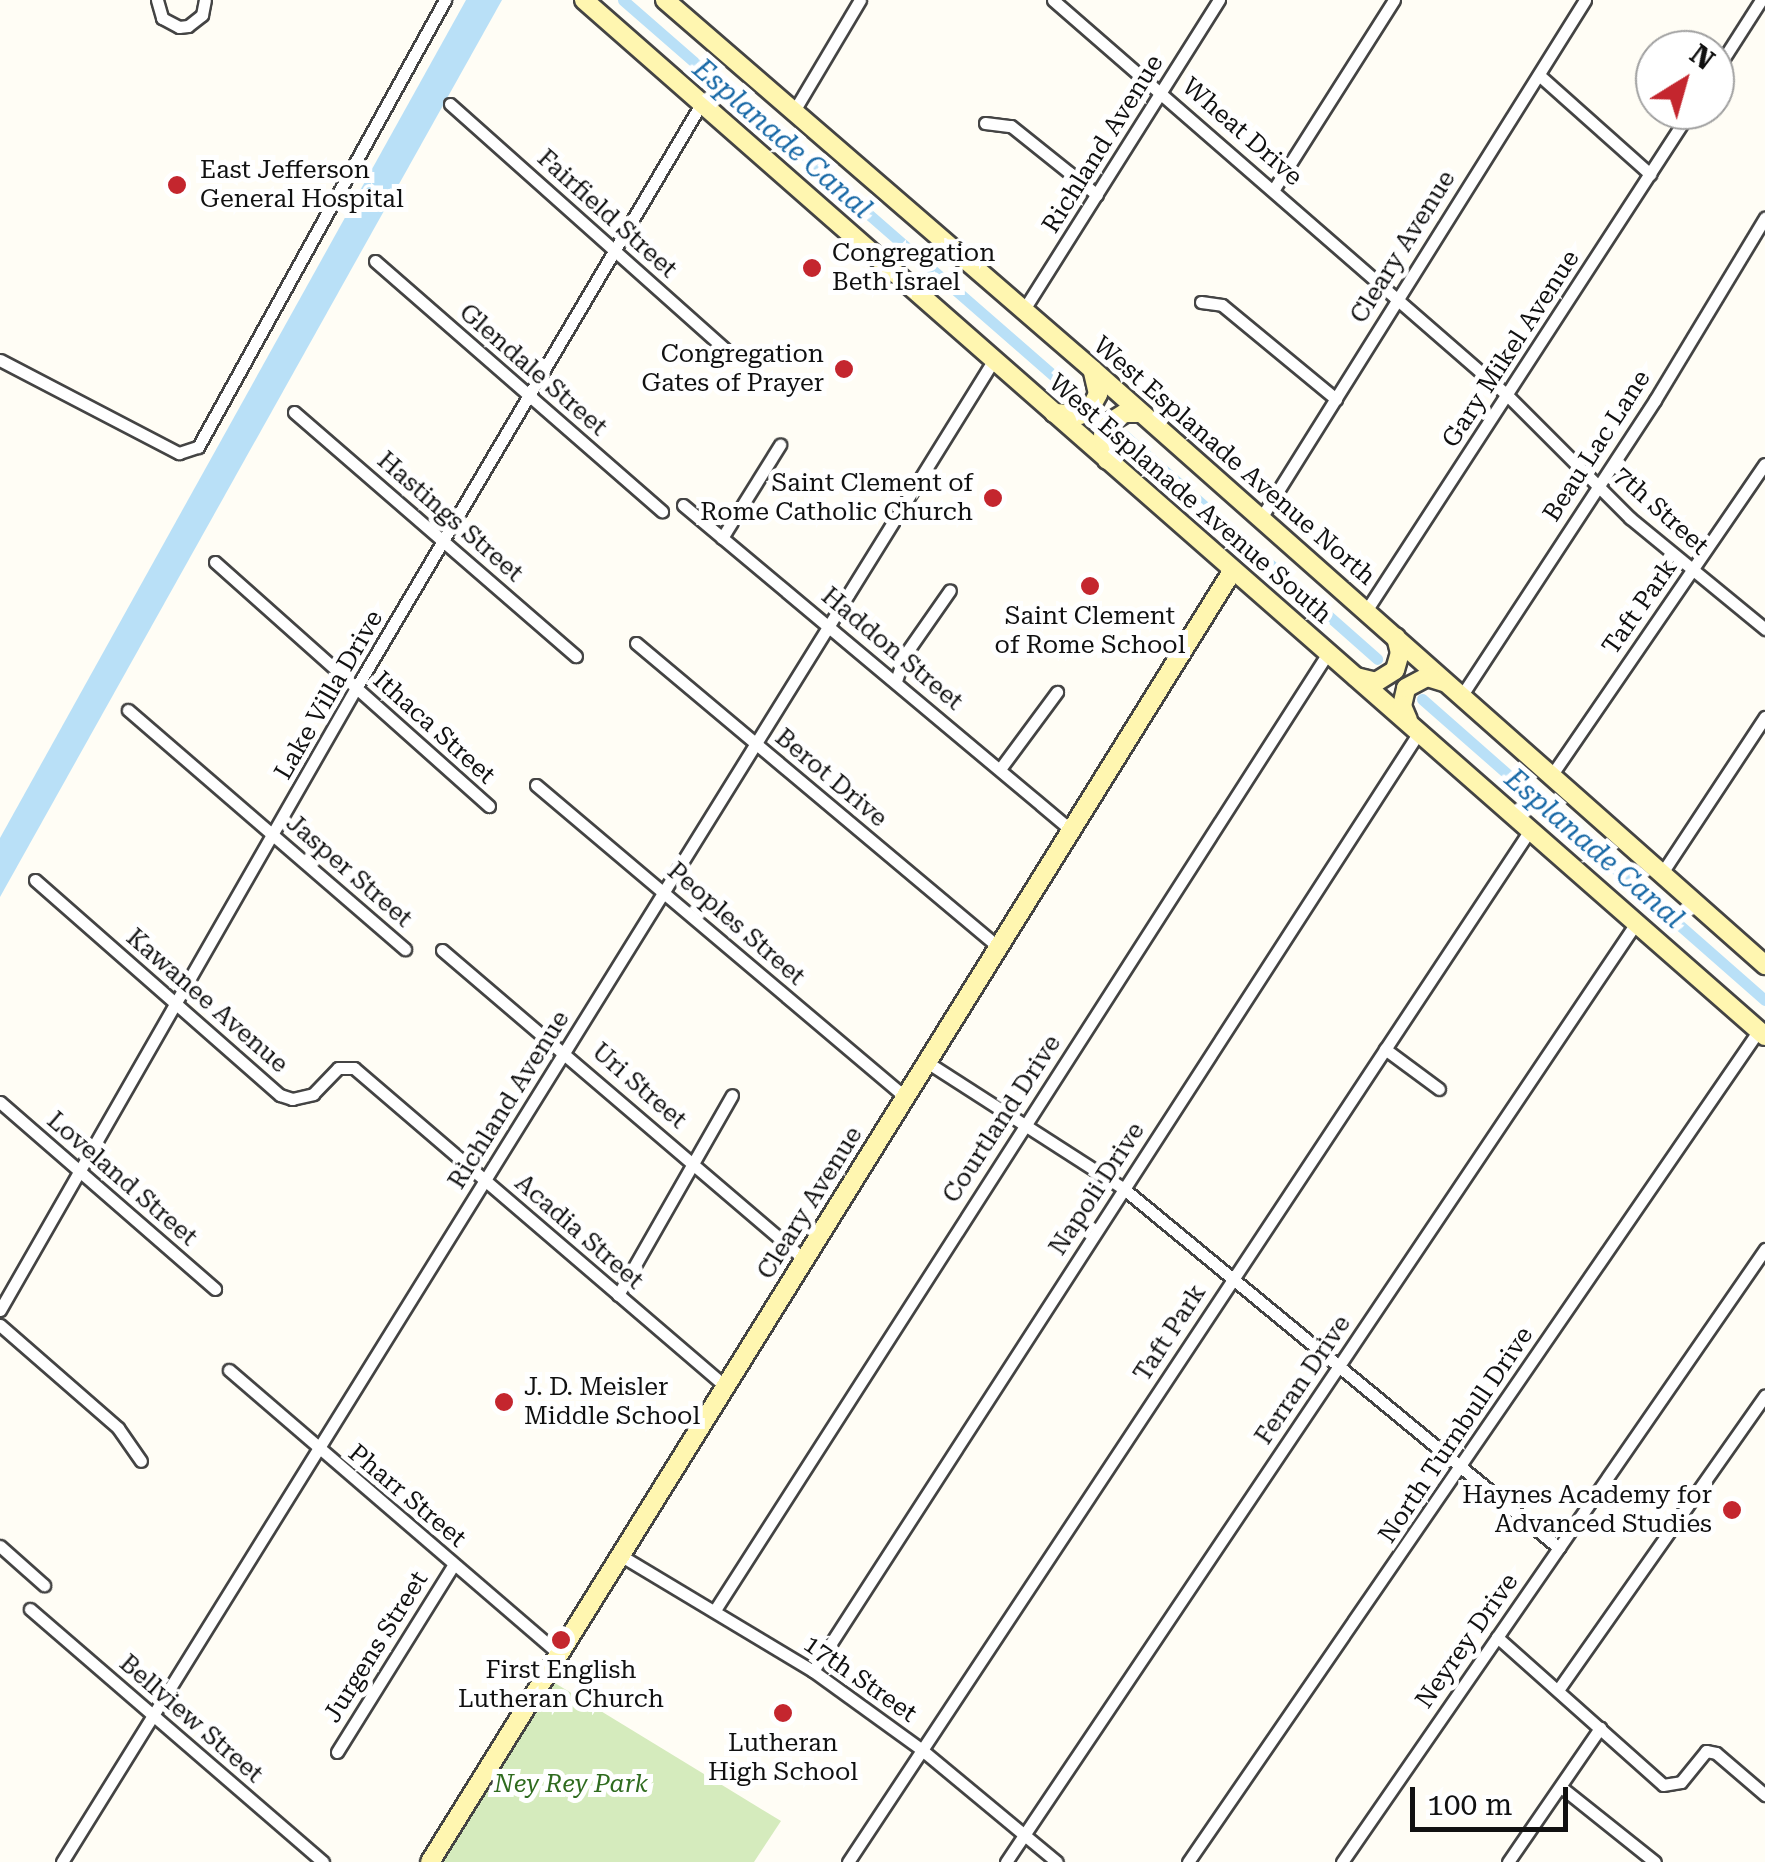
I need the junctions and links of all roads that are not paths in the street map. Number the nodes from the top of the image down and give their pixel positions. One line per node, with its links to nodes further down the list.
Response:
1 (158, 0): 2 (street)
2 (204, 0)
3 (446, 0): 30 (street)
4 (584, 0): 16 (main road, West Esplanade Avenue South)
5 (665, 0): 17 (main road, West Esplanade Avenue North)
6 (860, 0): 17 (street)
7 (1052, 0): 14 (street, Wheat Drive)
8 (1220, 0): 14 (street, Richland Avenue)
9 (1394, 0): 21 (street)
10 (1586, 0): 13 (street, Cleary Avenue)
11 (1761, 0): 12 (street)
12 (1735, 41)
13 (1539, 75): 20 (street); 26 (street, Cleary Avenue)
14 (1162, 92): 21 (street, Wheat Drive); 22 (street, Richland Avenue)
15 (450, 104): 24 (street, Fairfield Street)
16 (701, 104): 24 (street, Lake Villa Drive); 31 (main road, West Esplanade Avenue South)
17 (794, 110): 28 (main road, West Esplanade Avenue North)
18 (986, 122): 22 (street)
19 (1678, 130): 20 (street, Gary Mikel Avenue)
20 (1650, 174): 33 (street, Gary Mikel Avenue)
21 (1274, 189): 26 (street, Wheat Drive)
22 (1097, 195): 28 (street, Richland Avenue)
23 (1765, 218): 42 (street, Beau Lac Lane)
24 (614, 250): 29 (street, Fairfield Street); 34 (street, Lake Villa Drive)
25 (375, 261): 34 (street, Glendale Street)
26 (1399, 300): 33 (street, 7th Street); 35 (street, Cleary Avenue)
27 (1201, 302): 35 (street)
28 (1024, 311): 32 (main road, West Esplanade Avenue North)
29 (735, 358)
30 (0, 360)
31 (993, 361): 37 (main road, West Esplanade Avenue South); 53 (street, Richland Avenue)
32 (1092, 370): 37 (main road); 38 (main road, West Esplanade Avenue North)
33 (1507, 395): 42 (street, 7th Street); 52 (street, Gary Mikel Avenue)
34 (530, 398): 44 (street, Glendale Street); 47 (street, Lake Villa Drive)
35 (1336, 399): 45 (street, Cleary Avenue)
36 (294, 412): 47 (street, Hastings Street)
37 (1054, 413): 40 (main road, West Esplanade Avenue South)
38 (1140, 413): 40 (main road); 45 (main road, West Esplanade Avenue North)
39 (780, 445): 46 (street)
40 (1107, 460): 49 (main road, West Esplanade Avenue South)
41 (1765, 464): 50 (street, Taft Park)
42 (1597, 486): 50 (street, 7th Street); 62 (street, Beau Lac Lane)
43 (683, 505): 46 (street, Haddon Street)
44 (662, 511)
45 (1261, 518): 52 (main road, West Esplanade Avenue North)
46 (722, 538): 53 (street, Haddon Street)
47 (444, 542): 58 (street, Hastings Street); 61 (street, Lake Villa Drive)
48 (215, 562): 61 (street, Ithaca Street)
49 (1233, 570): 57 (main road, West Esplanade Avenue South); 72 (main road, Cleary Avenue)
50 (1693, 570): 54 (street, 7th Street); 69 (street, Taft Park)
51 (950, 590): 60 (street)
52 (1366, 611): 55 (main road, West Esplanade Avenue North)
53 (831, 625): 60 (street, Haddon Street); 67 (street, Richland Avenue)
54 (1765, 629)
55 (1396, 636): 59 (main road); 62 (main road, West Esplanade Avenue North)
56 (636, 643): 67 (street, Berot Drive)
57 (1328, 653): 59 (main road, West Esplanade Avenue South); 93 (street, Courtland Drive)
58 (576, 656)
59 (1355, 676): 66 (main road, West Esplanade Avenue South)
60 (896, 681): 68 (street, Haddon Street)
61 (356, 688): 71 (street, Ithaca Street); 74 (street, Lake Villa Drive)
62 (1455, 689): 66 (main road); 69 (main road, West Esplanade Avenue North)
63 (1057, 692): 68 (street)
64 (128, 710): 74 (street, Jasper Street)
65 (1765, 717): 75 (street)
66 (1414, 728): 73 (main road, West Esplanade Avenue South); 97 (street, Napoli Drive)
67 (756, 744): 77 (street, Richland Avenue); 79 (street, Berot Drive)
68 (1000, 770): 72 (street, Haddon Street)
69 (1552, 776): 75 (main road, West Esplanade Avenue North)
70 (536, 785): 77 (street, Peoples Street)
71 (488, 806)
72 (1071, 830): 79 (main road, Cleary Avenue)
73 (1530, 830): 78 (main road, West Esplanade Avenue South); 85 (street, Taft Park)
74 (275, 837): 80 (street, Jasper Street); 83 (street, Lake Villa Drive)
75 (1662, 873): 82 (main road, West Esplanade Avenue North)
76 (35, 880): 83 (street, Kawanee Avenue)
77 (665, 892): 86 (street, Richland Avenue); 91 (street, Peoples Street)
78 (1636, 923): 84 (main road, West Esplanade Avenue South); 105 (street, Ferran Drive)
79 (998, 947): 87 (main road, Cleary Avenue)
80 (405, 950)
81 (442, 950): 86 (street, Uri Street)
82 (1765, 965)
83 (176, 1005): 88 (street, Kawanee Avenue); 95 (street, Lake Villa Drive)
84 (1762, 1033): 111 (street, North Turnbull Drive)
85 (1385, 1049): 89 (street); 100 (street, Taft Park)
86 (565, 1052): 94 (street, Uri Street); 96 (street, Richland Avenue)
87 (927, 1062): 91 (main road, Cleary Avenue); 93 (street)
88 (358, 1072): 96 (street, Acadia Street)
89 (1439, 1090)
90 (732, 1095): 94 (street)
91 (905, 1097): 99 (main road, Cleary Avenue)
92 (0, 1102): 95 (street, Loveland Street)
93 (1026, 1124): 97 (street); 118 (street, Courtland Drive)
94 (692, 1162): 99 (street, Uri Street); 102 (street)
95 (80, 1172): 101 (street, Loveland Street); 103 (street, Lake Villa Drive)
96 (485, 1181): 102 (street, Acadia Street); 109 (street, Richland Avenue)
97 (1124, 1189): 100 (street); 121 (street, Napoli Drive)
98 (1765, 1249): 113 (street, Neyrey Drive)
99 (804, 1259): 107 (main road, Cleary Avenue)
100 (1231, 1281): 105 (street); 125 (street, Taft Park)
101 (215, 1289)
102 (618, 1294): 107 (street, Acadia Street)
103 (0, 1310)
104 (0, 1324): 110 (street)
105 (1338, 1368): 111 (street); 129 (street, Ferran Drive)
106 (229, 1370): 109 (street, Pharr Street)
107 (725, 1386): 114 (main road, Cleary Avenue)
108 (1765, 1394): 122 (street)
109 (317, 1449): 115 (street, Pharr Street); 123 (street, Richland Avenue)
110 (141, 1460)
111 (1460, 1467): 113 (street); 136 (street, North Turnbull Drive)
112 (0, 1546): 116 (street)
113 (1558, 1548): 119 (street, Neyrey Drive)
114 (620, 1556): 118 (street, 17th Street); 120 (main road, Cleary Avenue)
115 (454, 1564): 120 (street, Pharr Street); 126 (street, Jurgens Street)
116 (44, 1585)
117 (30, 1610): 123 (street, Bellview Street)
118 (715, 1610): 121 (street, 17th Street)
119 (1497, 1637): 122 (street); 137 (street, Neyrey Drive)
120 (559, 1654): 132 (main road, Cleary Avenue)
121 (813, 1670): 125 (street, 17th Street)
122 (1558, 1690): 124 (street)
123 (152, 1716): 130 (street, Richland Avenue); 131 (street, Bellview Street)
124 (1600, 1728): 127 (street); 128 (street)
125 (922, 1750): 129 (street, 17th Street); 133 (street, Taft Park)
126 (337, 1752)
127 (1561, 1787): 138 (street); 139 (street)
128 (1765, 1796)
129 (1025, 1834): 134 (street, Ferran Drive); 135 (street, 17th Street)
130 (62, 1862)
131 (323, 1862)
132 (430, 1862)
133 (848, 1862)
134 (1006, 1862)
135 (1058, 1862)
136 (1188, 1862)
137 (1342, 1862)
138 (1508, 1862)
139 (1655, 1862)

